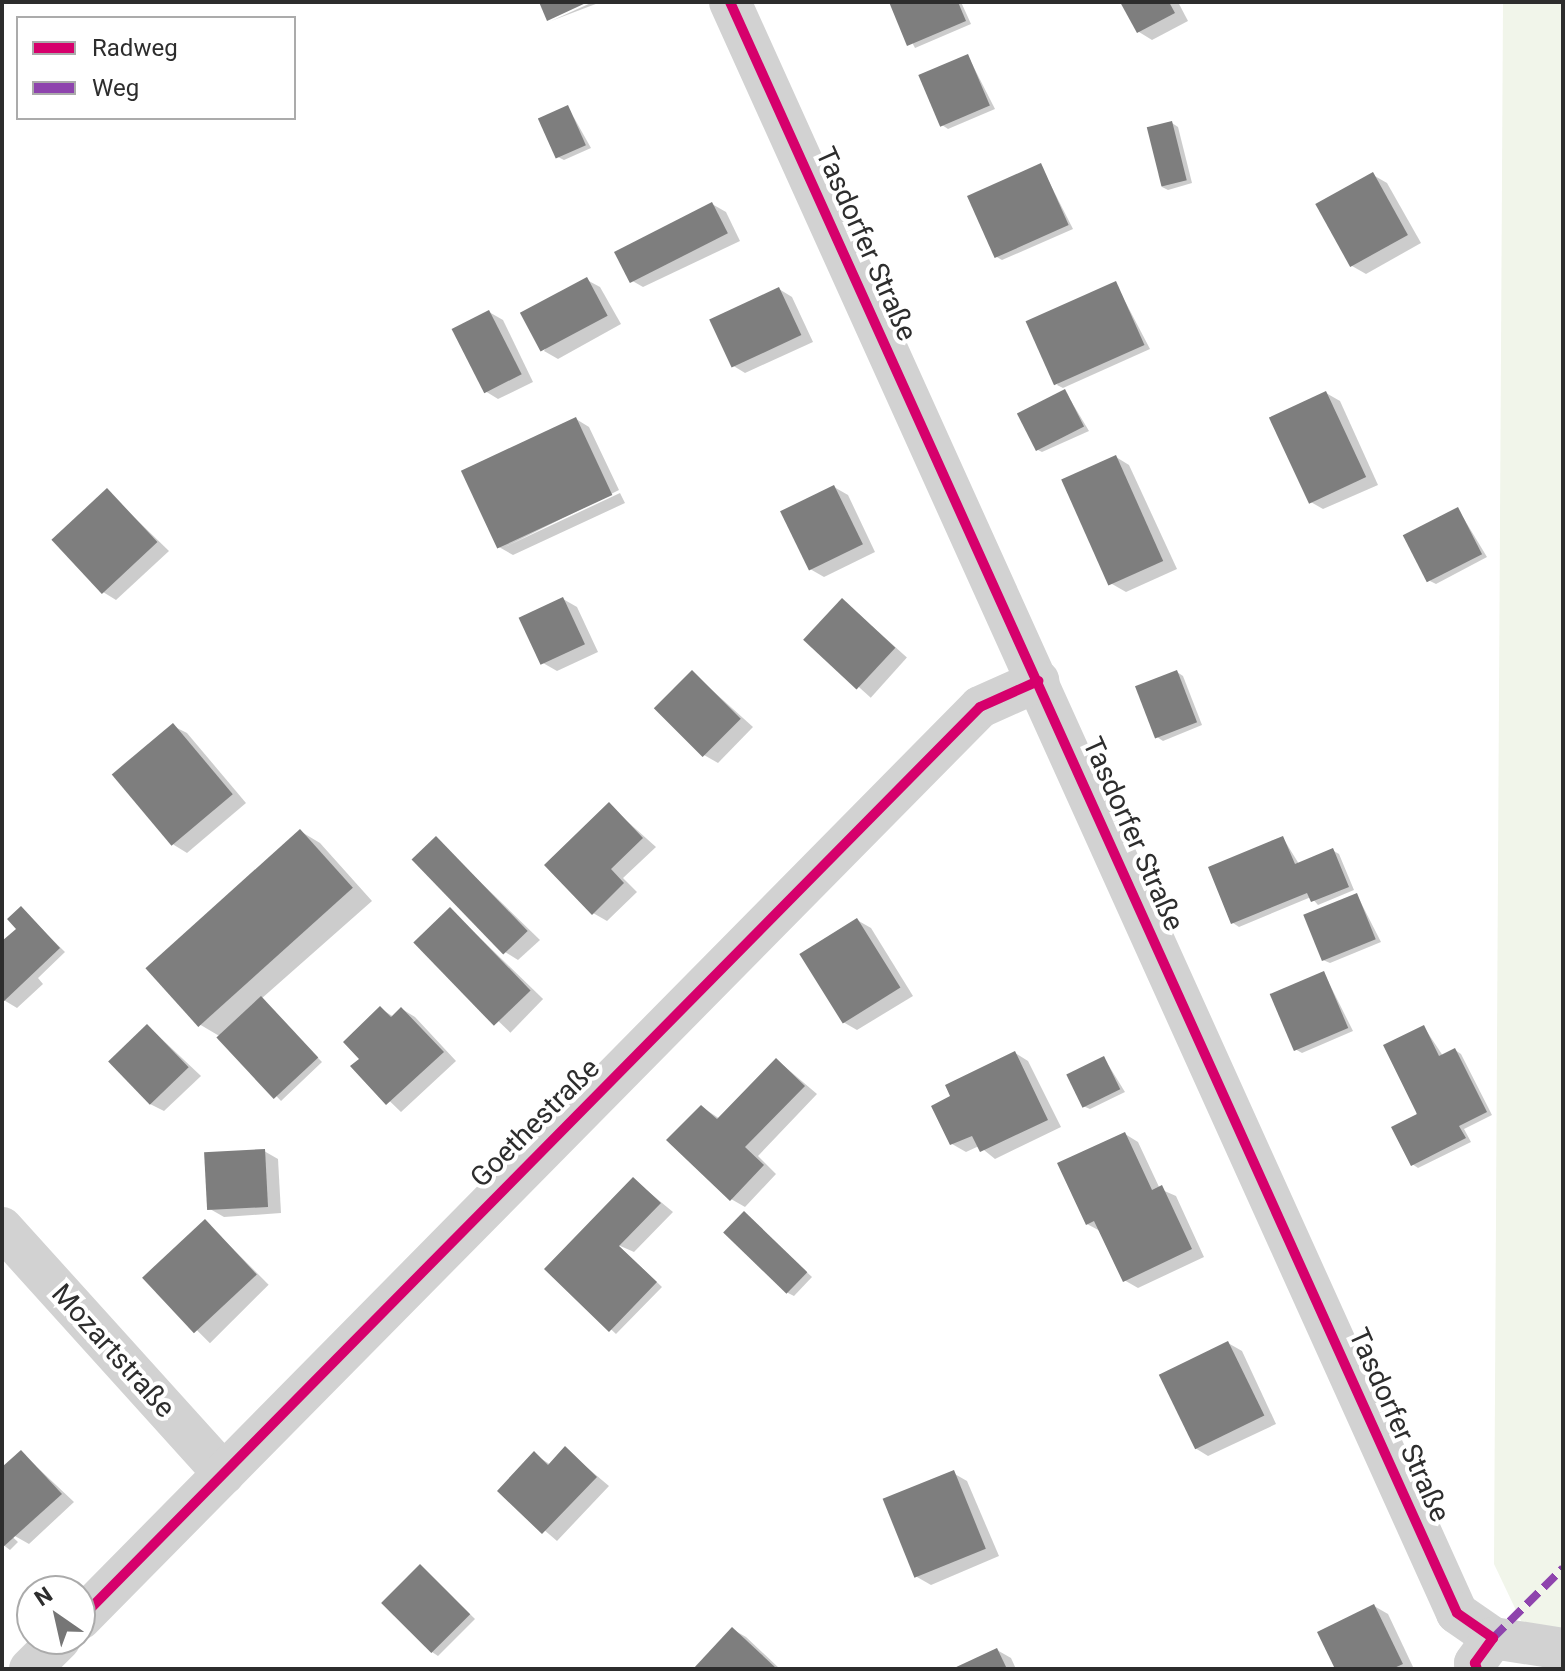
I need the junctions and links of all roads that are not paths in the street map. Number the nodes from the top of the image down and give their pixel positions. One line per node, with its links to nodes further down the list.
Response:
1 (730, 2): 2 (street, Tasdorfer Straße)
2 (1038, 681): 4 (street, Goethestraße); 7 (street, Tasdorfer Straße)
3 (2, 1228): 4 (street, Mozartstraße)
4 (224, 1474): 5 (street, Goethestraße)
5 (96, 1603)
6 (1563, 1649): 7 (street)
7 (1485, 1654)

